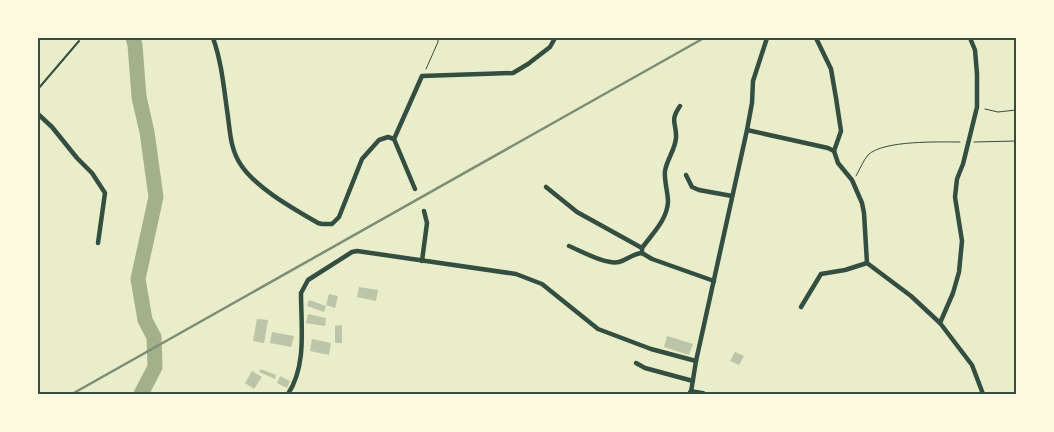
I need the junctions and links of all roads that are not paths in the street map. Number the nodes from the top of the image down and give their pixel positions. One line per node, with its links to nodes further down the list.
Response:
1 (213, 38): 11 (street)
2 (555, 38): 11 (street)
3 (766, 38): 10 (street)
4 (816, 38): 12 (street)
5 (970, 38): 25 (street)
6 (79, 41): 7 (lane)
7 (38, 89)
8 (680, 106): 20 (street)
9 (38, 114): 18 (street)
10 (747, 130): 12 (street); 16 (street)
11 (394, 139): 15 (street)
12 (834, 152): 22 (street)
13 (686, 175): 16 (street)
14 (546, 187): 20 (street)
15 (415, 189)
16 (732, 196): 23 (street)
17 (424, 211): 21 (street)
18 (98, 243)
19 (569, 246): 20 (street)
20 (642, 250): 23 (street)
21 (422, 261): 26 (street); 30 (street)
22 (867, 263): 24 (street); 25 (street)
23 (714, 281): 26 (street)
24 (801, 306)
25 (940, 322): 32 (street)
26 (696, 361): 28 (street)
27 (636, 363): 28 (street)
28 (693, 381): 29 (street)
29 (691, 393): 31 (main road)
30 (288, 394)
31 (703, 394)
32 (983, 394)

